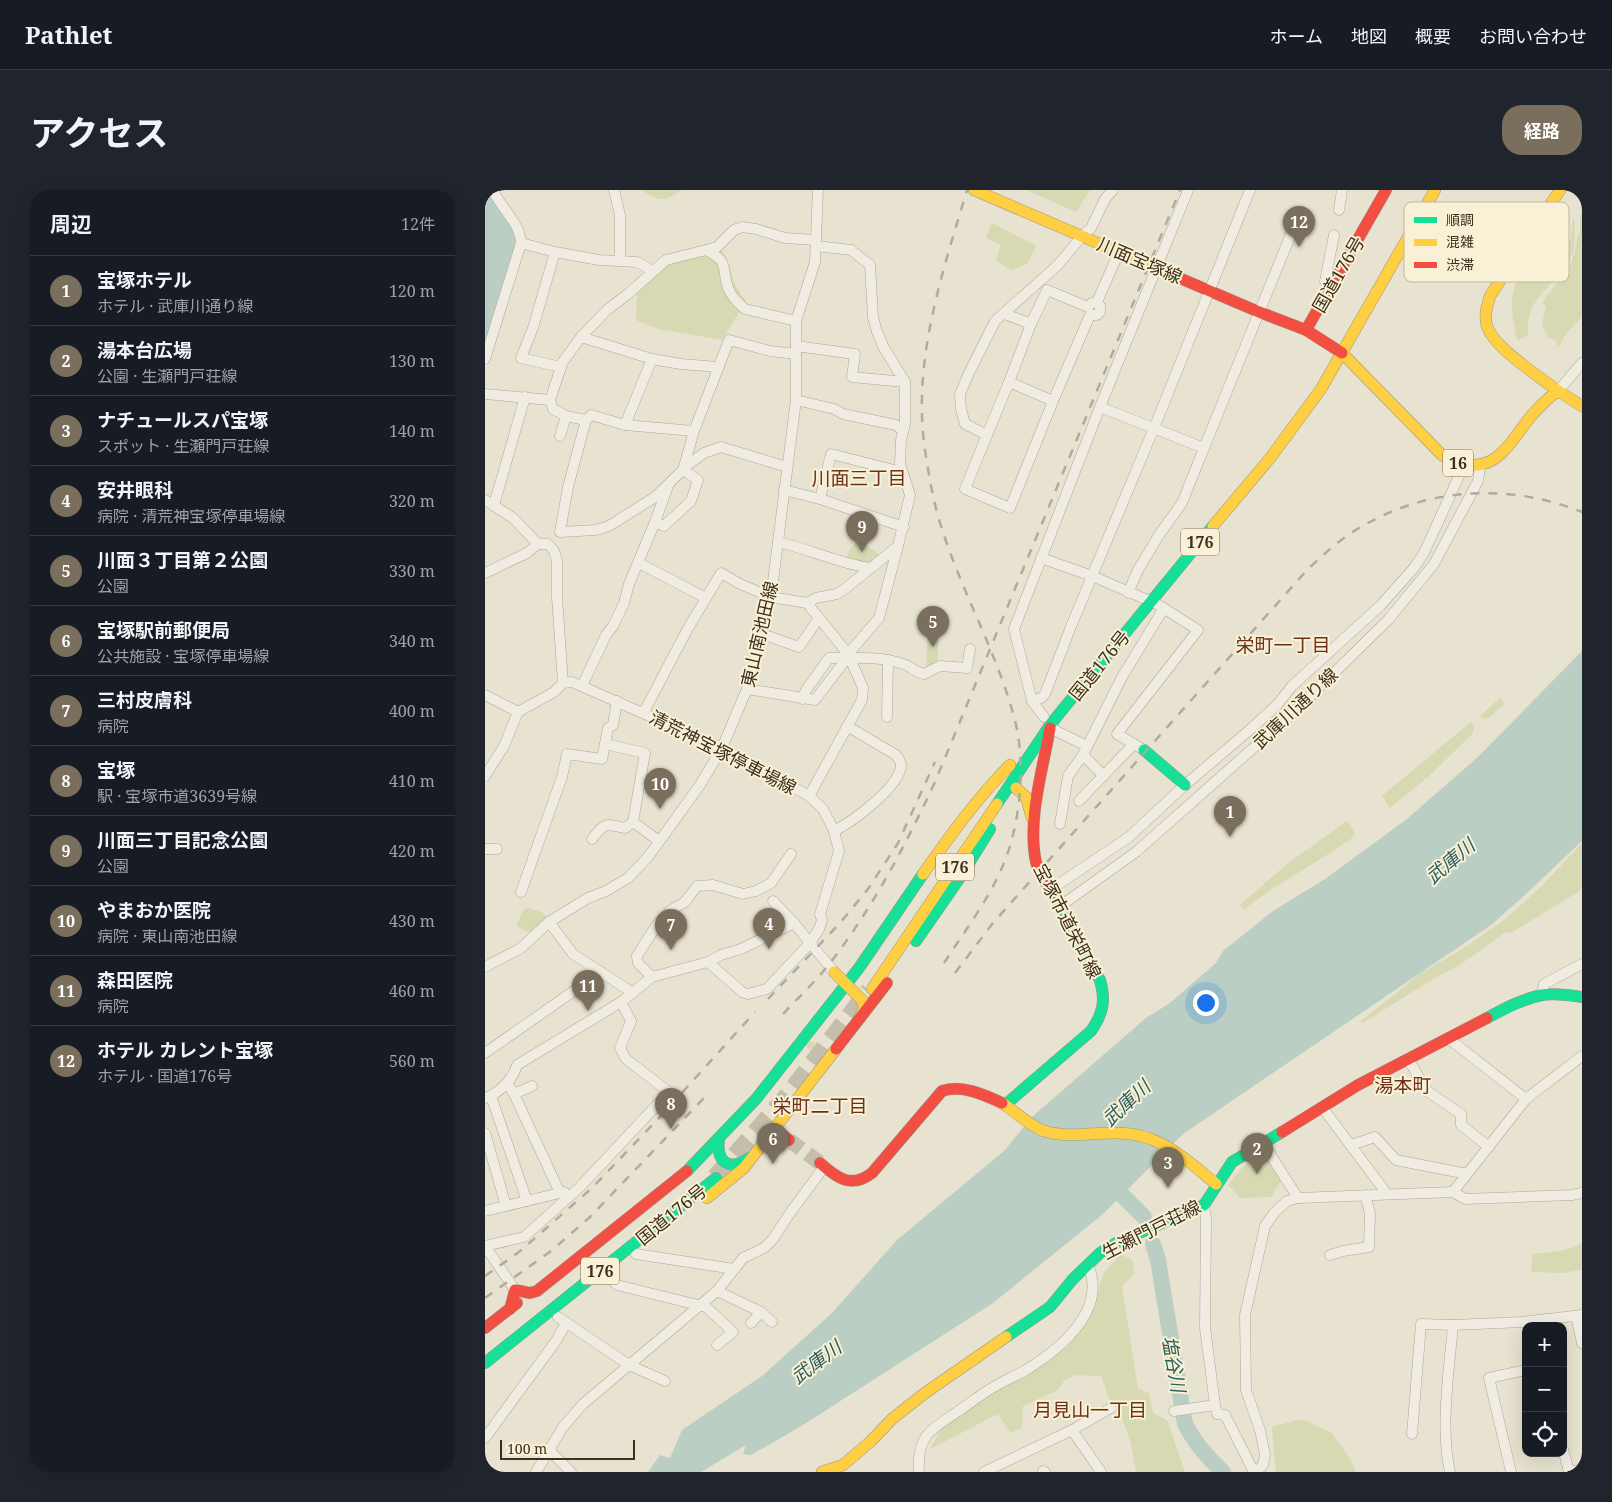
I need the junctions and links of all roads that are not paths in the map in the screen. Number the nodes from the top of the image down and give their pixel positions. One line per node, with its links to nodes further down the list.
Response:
1 (493, 190): 18 (street)
2 (613, 190): 24 (street)
3 (819, 190): 19 (street, 東山南池田線)
4 (1113, 190): 17 (street)
5 (1188, 190): 25 (street)
6 (1250, 190): 30 (street)
7 (1342, 190): 14 (street)
8 (1386, 190): 28 (main road, 国道176号)
9 (1435, 190): 12 (main road, 国道176号 / 176)
10 (1560, 190): 13 (main road)
11 (979, 191): 17 (main road, 川面宝塚線)
12 (1428, 202)
13 (1552, 202)
14 (1339, 210)
15 (1291, 234): 32 (street)
16 (1334, 235): 28 (street)
17 (1082, 236): 23 (main road, 川面宝塚線); 33 (street)
18 (521, 243): 22 (street); 41 (street)
19 (816, 243): 21 (street); 34 (street, 東山南池田線); 46 (street)
20 (1404, 244): 40 (main road, 国道176号 / 176)
21 (706, 250): 26 (street); 34 (street)
22 (555, 252): 24 (street); 44 (street)
23 (1119, 252): 25 (main road, 川面宝塚線); 31 (street)
24 (621, 260): 26 (street)
25 (1157, 268): 30 (main road, 川面宝塚線); 55 (street)
26 (651, 272): 37 (street)
27 (1499, 282): 48 (main road)
28 (1332, 285): 36 (main road, 国道176号)
29 (1366, 287): 38 (main road, 国道176号 / 176)
30 (1210, 290): 32 (main road, 川面宝塚線); 59 (street)
31 (1092, 308): 35 (street); 53 (street)
32 (1259, 312): 36 (main road, 川面宝塚線); 64 (street)
33 (1005, 314): 35 (street); 62 (street)
34 (796, 321): 39 (street, 東山南池田線)
35 (1031, 324): 47 (street)
36 (1306, 330): 38 (main road, 国道176号)
37 (581, 337): 42 (street); 44 (street)
38 (1332, 347): 40 (main road, 国道176号); 90 (main road, 国道176号 / 176)
39 (796, 350): 45 (street); 46 (street); 52 (street, 東山南池田線)
40 (1342, 353): 65 (main road, 16); 90 (main road, 国道176号 / 176)
41 (485, 359)
42 (652, 359): 45 (street); 58 (street)
43 (1582, 362): 48 (street)
44 (561, 367): 51 (street)
45 (718, 367): 61 (street)
46 (905, 382): 60 (street)
47 (1009, 382): 53 (street); 62 (street)
48 (1558, 391): 54 (main road); 66 (main road, 16)
49 (485, 394): 50 (street)
50 (525, 397): 51 (street); 75 (street)
51 (550, 400): 56 (street)
52 (796, 400): 60 (street); 67 (street, 東山南池田線)
53 (1053, 401): 62 (street)
54 (1582, 406)
55 (1100, 407): 59 (street); 82 (street)
56 (566, 416): 57 (street); 63 (street)
57 (586, 420): 58 (street); 78 (street)
58 (625, 425): 61 (street)
59 (1153, 428): 64 (street); 86 (street)
60 (903, 430): 69 (street)
61 (694, 431): 68 (street)
62 (987, 435)
63 (560, 436)
64 (1204, 448): 87 (street)
65 (1464, 465): 66 (main road, 16); 73 (street, 武庫川通り線)
66 (1480, 466): 74 (street, 武庫川通り線)
67 (787, 467): 68 (street); 71 (street, 東山南池田線)
68 (683, 470): 70 (street); 76 (street)
69 (902, 472): 72 (street); 77 (street)
70 (668, 485): 76 (street); 78 (street)
71 (784, 490): 72 (street); 79 (street, 東山南池田線)
72 (820, 499): 77 (street)
73 (1449, 500): 74 (street); 100 (street, 武庫川通り線)
74 (1467, 502): 103 (street, 武庫川通り線)
75 (490, 503): 80 (street)
76 (655, 522): 83 (street)
77 (904, 527): 81 (street)
78 (560, 532): 80 (street)
79 (777, 542): 84 (street); 88 (street, 東山南池田線)
80 (543, 544): 85 (street); 98 (street)
81 (898, 546): 84 (street); 96 (street)
82 (1041, 558): 86 (street); 105 (street)
83 (639, 563): 89 (street); 99 (street)
84 (870, 568): 91 (street)
85 (485, 573)
86 (1092, 576): 87 (street); 105 (street)
87 (1128, 593): 90 (street)
88 (771, 597): 89 (street); 91 (street); 94 (street, 東山南池田線)
89 (705, 598): 107 (street)
90 (1145, 599): 92 (street); 109 (main road, 国道176号 / 176)
91 (807, 603): 93 (street)
92 (1163, 608): 113 (street); 115 (street)
93 (819, 618): 94 (street); 96 (street)
94 (762, 634): 101 (street, 東山南池田線)
95 (970, 649): 97 (street)
96 (849, 656): 97 (street); 101 (street); 110 (street)
97 (888, 660): 108 (street)
98 (563, 683): 99 (street, 清荒神宝塚停車場線); 106 (street)
99 (582, 686): 104 (street, 清荒神宝塚停車場線)
100 (1292, 686): 103 (street); 119 (street, 武庫川通り線)
101 (747, 689): 114 (street, 東山南池田線)
102 (485, 696): 106 (street)
103 (1306, 700): 122 (street, 武庫川通り線)
104 (617, 701): 107 (street, 清荒神宝塚停車場線); 111 (street)
105 (1032, 701): 109 (street)
106 (518, 712): 117 (street)
107 (644, 712): 114 (street, 清荒神宝塚停車場線)
108 (887, 717)
109 (1047, 721): 112 (main road, 国道176号 / 176); 115 (street); 116 (main road, 国道176号 / 176); 126 (main road, 宝塚市道栄町線)
110 (847, 726): 121 (street); 127 (street)
111 (605, 744): 124 (street); 134 (street)
112 (1037, 745): 120 (main road); 149 (main road, 国道176号 / 176)
113 (1139, 747): 118 (street); 119 (main road)
114 (722, 748): 121 (street, 清荒神宝塚停車場線); 129 (street, 東山南池田線)
115 (1085, 750): 118 (street); 125 (street)
116 (1010, 765): 143 (main road); 147 (main road, 国道176号 / 176)
117 (485, 776)
118 (1104, 776): 123 (street)
119 (1185, 785): 122 (street); 133 (street, 武庫川通り線)
120 (1016, 788): 126 (main road); 156 (main road)
121 (809, 796): 127 (street, 清荒神宝塚停車場線)
122 (1197, 798): 136 (street, 武庫川通り線)
123 (1079, 801)
124 (633, 822): 128 (street); 129 (street)
125 (1060, 824)
126 (1033, 826): 133 (main road, 宝塚市道栄町線)
127 (834, 830): 139 (street, 清荒神宝塚停車場線)
128 (592, 839)
129 (659, 841): 137 (street, 東山南池田線)
130 (485, 849): 131 (street)
131 (497, 850)
132 (791, 854): 146 (street)
133 (1050, 890): 136 (main road, 宝塚市道栄町線)
134 (521, 892)
135 (773, 901): 138 (street)
136 (1059, 907): 166 (main road, 宝塚市道栄町線)
137 (549, 922): 142 (street, 東山南池田線); 144 (street)
138 (794, 923): 139 (street); 140 (street)
139 (810, 943): 140 (street, 清荒神宝塚停車場線); 145 (street)
140 (708, 962): 146 (street)
141 (1582, 964): 151 (street)
142 (485, 967)
143 (859, 968): 145 (main road); 148 (main road)
144 (601, 972): 150 (street); 158 (street)
145 (833, 972): 148 (main road); 152 (main road)
146 (652, 976): 150 (street)
147 (863, 980)
148 (847, 984): 152 (main road); 154 (main road)
149 (872, 989)
150 (633, 992): 155 (street)
151 (1542, 994): 153 (main road, 生瀬門戸荘線); 157 (main road, 生瀬門戸荘線)
152 (836, 996): 154 (main road); 170 (main road)
153 (1582, 997)
154 (861, 999): 156 (main road)
155 (621, 1002): 161 (street); 182 (street)
156 (861, 1015): 168 (main road)
157 (1448, 1038): 160 (main road, 生瀬門戸荘線); 165 (street)
158 (485, 1053)
159 (1582, 1056): 165 (street)
160 (1409, 1059): 167 (main road, 生瀬門戸荘線); 174 (street)
161 (507, 1083): 163 (street); 164 (street)
162 (532, 1086): 163 (street)
163 (514, 1094): 184 (street)
164 (488, 1097): 189 (street)
165 (1525, 1099): 174 (street)
166 (1009, 1107): 177 (main road); 181 (main road)
167 (1322, 1107): 172 (main road, 生瀬門戸荘線); 173 (street)
168 (775, 1129): 171 (main road); 175 (main road)
169 (485, 1133): 191 (street)
170 (719, 1139): 176 (main road); 178 (main road)
171 (789, 1140)
172 (1263, 1142): 181 (main road, 生瀬門戸荘線); 188 (street)
173 (1351, 1145): 179 (street); 186 (street)
174 (1489, 1146): 179 (street)
175 (751, 1157): 176 (main road); 194 (main road)
176 (725, 1163): 178 (main road)
177 (822, 1165): 197 (street)
178 (693, 1166): 202 (main road)
179 (1467, 1174): 183 (street)
180 (716, 1178): 215 (main road, 国道176号 / 176)
181 (1216, 1184): 190 (main road, 生瀬門戸荘線)
182 (580, 1187): 184 (street); 193 (street)
183 (1453, 1192): 185 (street); 186 (street)
184 (559, 1193): 189 (street)
185 (1582, 1193)
186 (1387, 1194): 187 (street)
187 (1365, 1195): 188 (street); 195 (street)
188 (1298, 1198): 236 (street)
189 (527, 1201): 191 (street)
190 (1204, 1205): 196 (main road, 生瀬門戸荘線); 219 (street)
191 (506, 1206): 192 (street)
192 (485, 1212)
193 (485, 1246): 200 (street)
194 (637, 1254): 197 (street); 198 (main road)
195 (1330, 1255)
196 (1088, 1265): 233 (main road, 生瀬門戸荘線); 234 (street)
197 (734, 1269): 201 (street)
198 (609, 1277): 203 (street); 207 (main road)
199 (570, 1280): 214 (main road, 176)
200 (515, 1290): 202 (main road); 204 (main road)
201 (717, 1291): 203 (street); 205 (street)
202 (530, 1293): 204 (main road)
203 (699, 1306): 213 (street); 216 (street)
204 (510, 1309): 211 (main road)
205 (761, 1312): 208 (street); 209 (street)
206 (1579, 1315): 210 (street); 212 (street)
207 (562, 1320): 215 (main road); 216 (street); 223 (street)
208 (772, 1322)
209 (751, 1323)
210 (1453, 1325): 225 (street); 237 (street)
211 (485, 1328)
212 (1582, 1343)
213 (717, 1345)
214 (485, 1349)
215 (485, 1364)
216 (629, 1365): 218 (street); 227 (street)
217 (1522, 1371): 238 (street)
218 (665, 1381)
219 (1215, 1405): 221 (street); 236 (street)
220 (1111, 1408): 224 (street)
221 (1173, 1410)
222 (485, 1418): 223 (street)
223 (495, 1423): 226 (street)
224 (1072, 1430): 230 (street); 235 (street)
225 (1412, 1434)
226 (485, 1438)
227 (549, 1450): 231 (street); 232 (street)
228 (1565, 1457): 239 (street)
229 (1582, 1469): 239 (street)
230 (1097, 1471)
231 (536, 1472)
232 (571, 1472)
233 (822, 1472)
234 (919, 1472)
235 (983, 1472)
236 (1255, 1472)
237 (1451, 1472)
238 (1511, 1472)
239 (1569, 1472)

